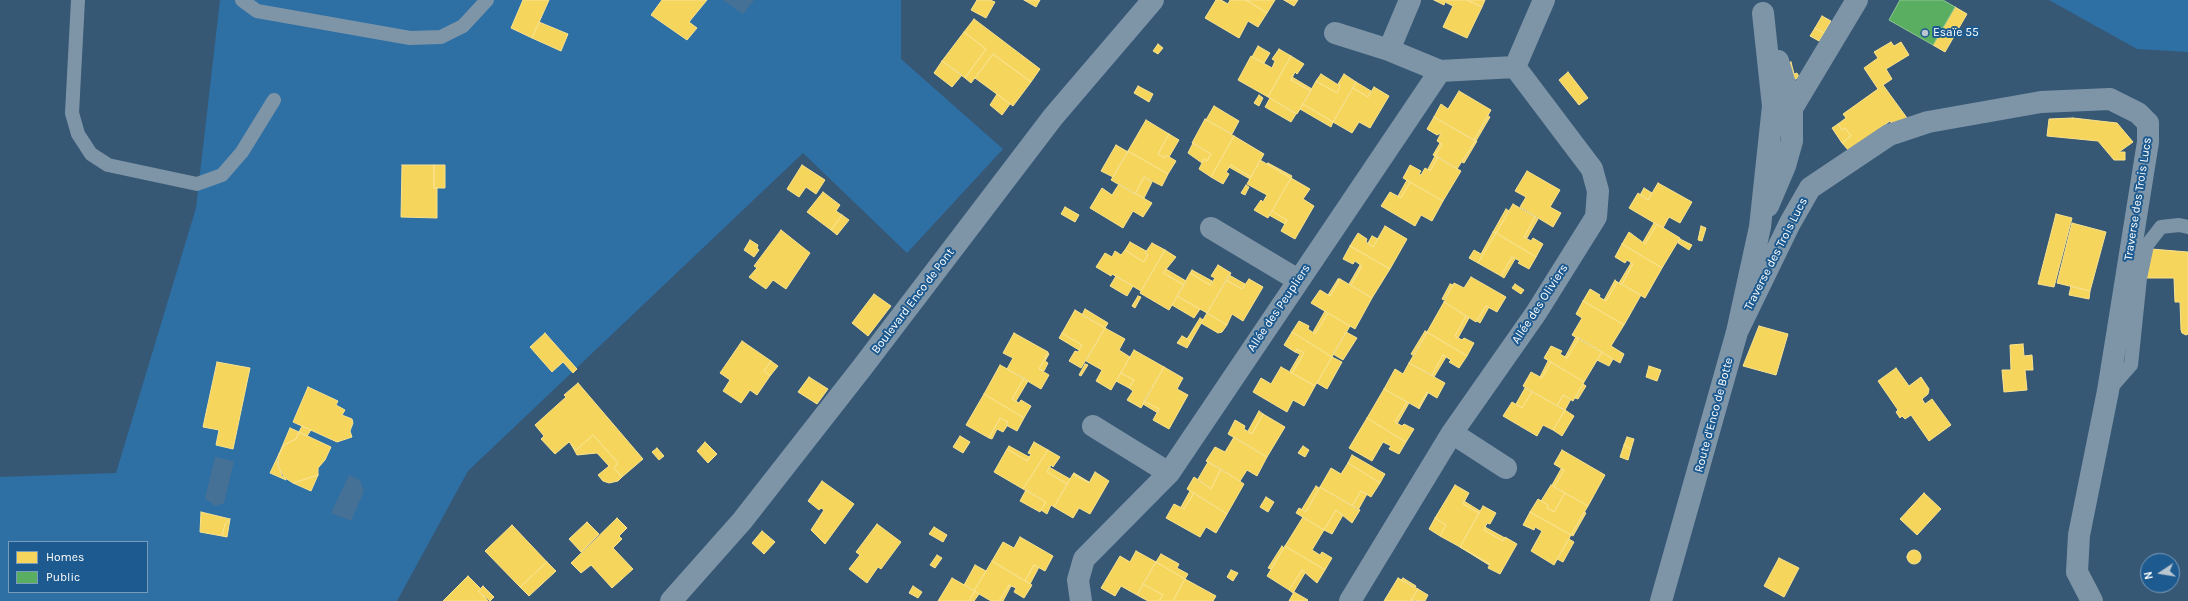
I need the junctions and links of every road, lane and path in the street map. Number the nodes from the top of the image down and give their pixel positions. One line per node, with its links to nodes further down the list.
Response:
1 (78, 0): 13 (lane)
2 (242, 0): 3 (lane)
3 (487, 0)
4 (1153, 0): 26 (street, Boulevard Enco de Pont)
5 (1410, 0): 10 (street)
6 (1544, 0): 11 (street)
7 (1857, 0): 14 (street, Route d'Enco de Botte)
8 (1759, 7): 14 (street); 15 (street)
9 (1335, 33): 10 (street)
10 (1389, 50): 12 (street)
11 (1515, 67): 12 (street); 23 (street, Allée des Oliviers)
12 (1440, 71): 19 (street, Allée des Peupliers)
13 (274, 100)
14 (1792, 108): 15 (street, Route d'Enco de Botte); 16 (street, Route d'Enco de Botte)
15 (1768, 146): 16 (street, Route d'Enco de Botte)
16 (1760, 227): 20 (street, Route d'Enco de Botte)
17 (2188, 227): 21 (lane)
18 (1211, 228): 19 (street)
19 (1298, 280): 25 (street, Allée des Peupliers)
20 (1737, 332): 21 (street, Traverse des Trois Lucs); 29 (street, Route d'Enco de Botte)
21 (2108, 391): 30 (street, Traverse des Trois Lucs)
22 (1093, 426): 25 (street)
23 (1452, 433): 24 (street); 28 (street, Allée des Oliviers)
24 (1506, 468)
25 (1169, 473): 27 (street, Allée des Peupliers)
26 (671, 601)
27 (1081, 601)
28 (1350, 601)
29 (1661, 601)
30 (2092, 601)

